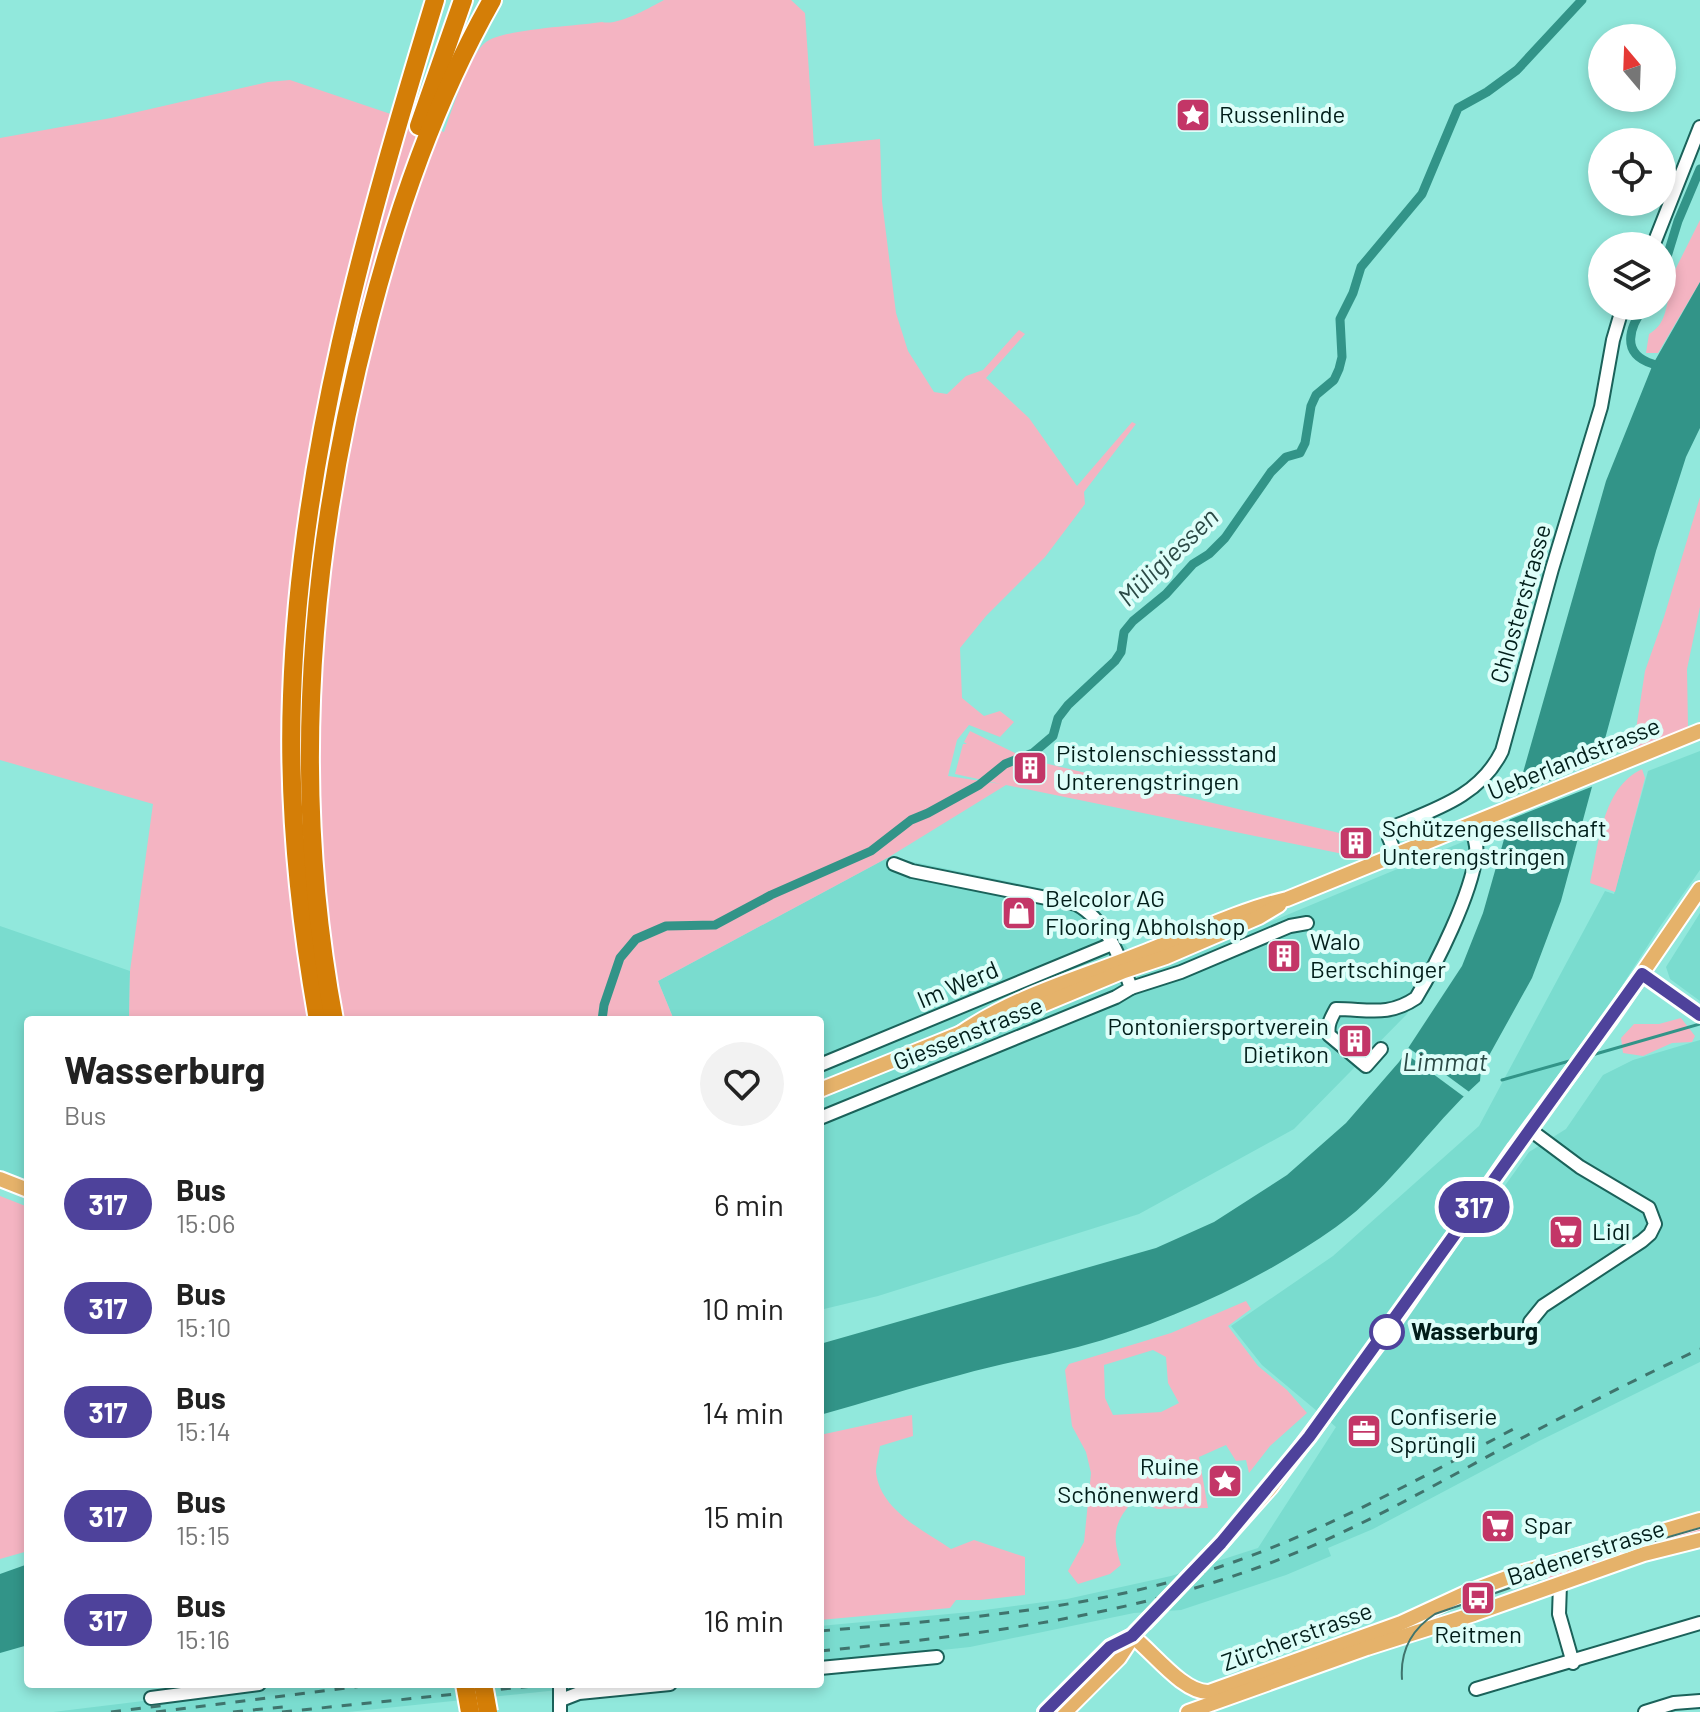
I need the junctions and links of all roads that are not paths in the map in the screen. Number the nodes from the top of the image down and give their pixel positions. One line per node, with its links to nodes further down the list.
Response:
1 (424, 0): 7 (highway)
2 (435, 0): 7 (highway)
3 (463, 0): 9 (highway)
4 (492, 0): 9 (highway)
5 (1700, 127): 6 (street)
6 (1659, 232)
7 (361, 261): 21 (highway)
8 (1619, 320): 12 (street, Chlosterstrasse)
9 (322, 548): 22 (highway)
10 (1700, 731): 11 (main road, Ueberlandstrasse)
11 (1470, 825): 12 (main road, Ueberlandstrasse); 23 (street)
12 (1396, 855): 17 (main road, Ueberlandstrasse)
13 (894, 864): 16 (street)
14 (1700, 889): 18 (main road)
15 (1307, 923): 19 (street, Giessenstrasse)
16 (1112, 944): 17 (street); 24 (street, Im Werd)
17 (1122, 966): 19 (street); 25 (main road, Ueberlandstrasse)
18 (1642, 974): 20 (street); 27 (main road)
19 (1131, 988): 26 (street, Giessenstrasse)
20 (1699, 1014)
21 (317, 1016)
22 (333, 1016)
23 (1381, 1049)
24 (824, 1063)
25 (824, 1088)
26 (824, 1116)
27 (1529, 1129): 30 (street); 36 (main road, bridge)
28 (0, 1179): 29 (main road)
29 (24, 1188)
30 (1530, 1322)
31 (1700, 1520): 34 (main road, Badenerstrasse)
32 (1700, 1540): 33 (main road, Badenerstrasse)
33 (1560, 1584): 37 (main road, Badenerstrasse); 39 (street)
34 (1401, 1623): 47 (main road, Zürcherstrasse)
35 (1700, 1623): 39 (street)
36 (1132, 1636): 41 (main road, Zürcherstrasse); 51 (main road)
37 (1395, 1639): 52 (main road, Zürcherstrasse)
38 (937, 1657): 40 (street)
39 (1573, 1663): 46 (street)
40 (824, 1668)
41 (1183, 1682): 47 (main road, Zürcherstrasse); 55 (main road)
42 (228, 1688): 48 (street)
43 (466, 1688): 53 (highway, bridge)
44 (484, 1688): 54 (highway, bridge)
45 (630, 1688): 49 (street)
46 (1476, 1689)
47 (1197, 1692): 52 (main road)
48 (151, 1698)
49 (561, 1698)
50 (1700, 1701): 56 (street)
51 (1056, 1709)
52 (1193, 1711)
53 (470, 1712)
54 (488, 1712)
55 (1178, 1712)
56 (1645, 1712)

